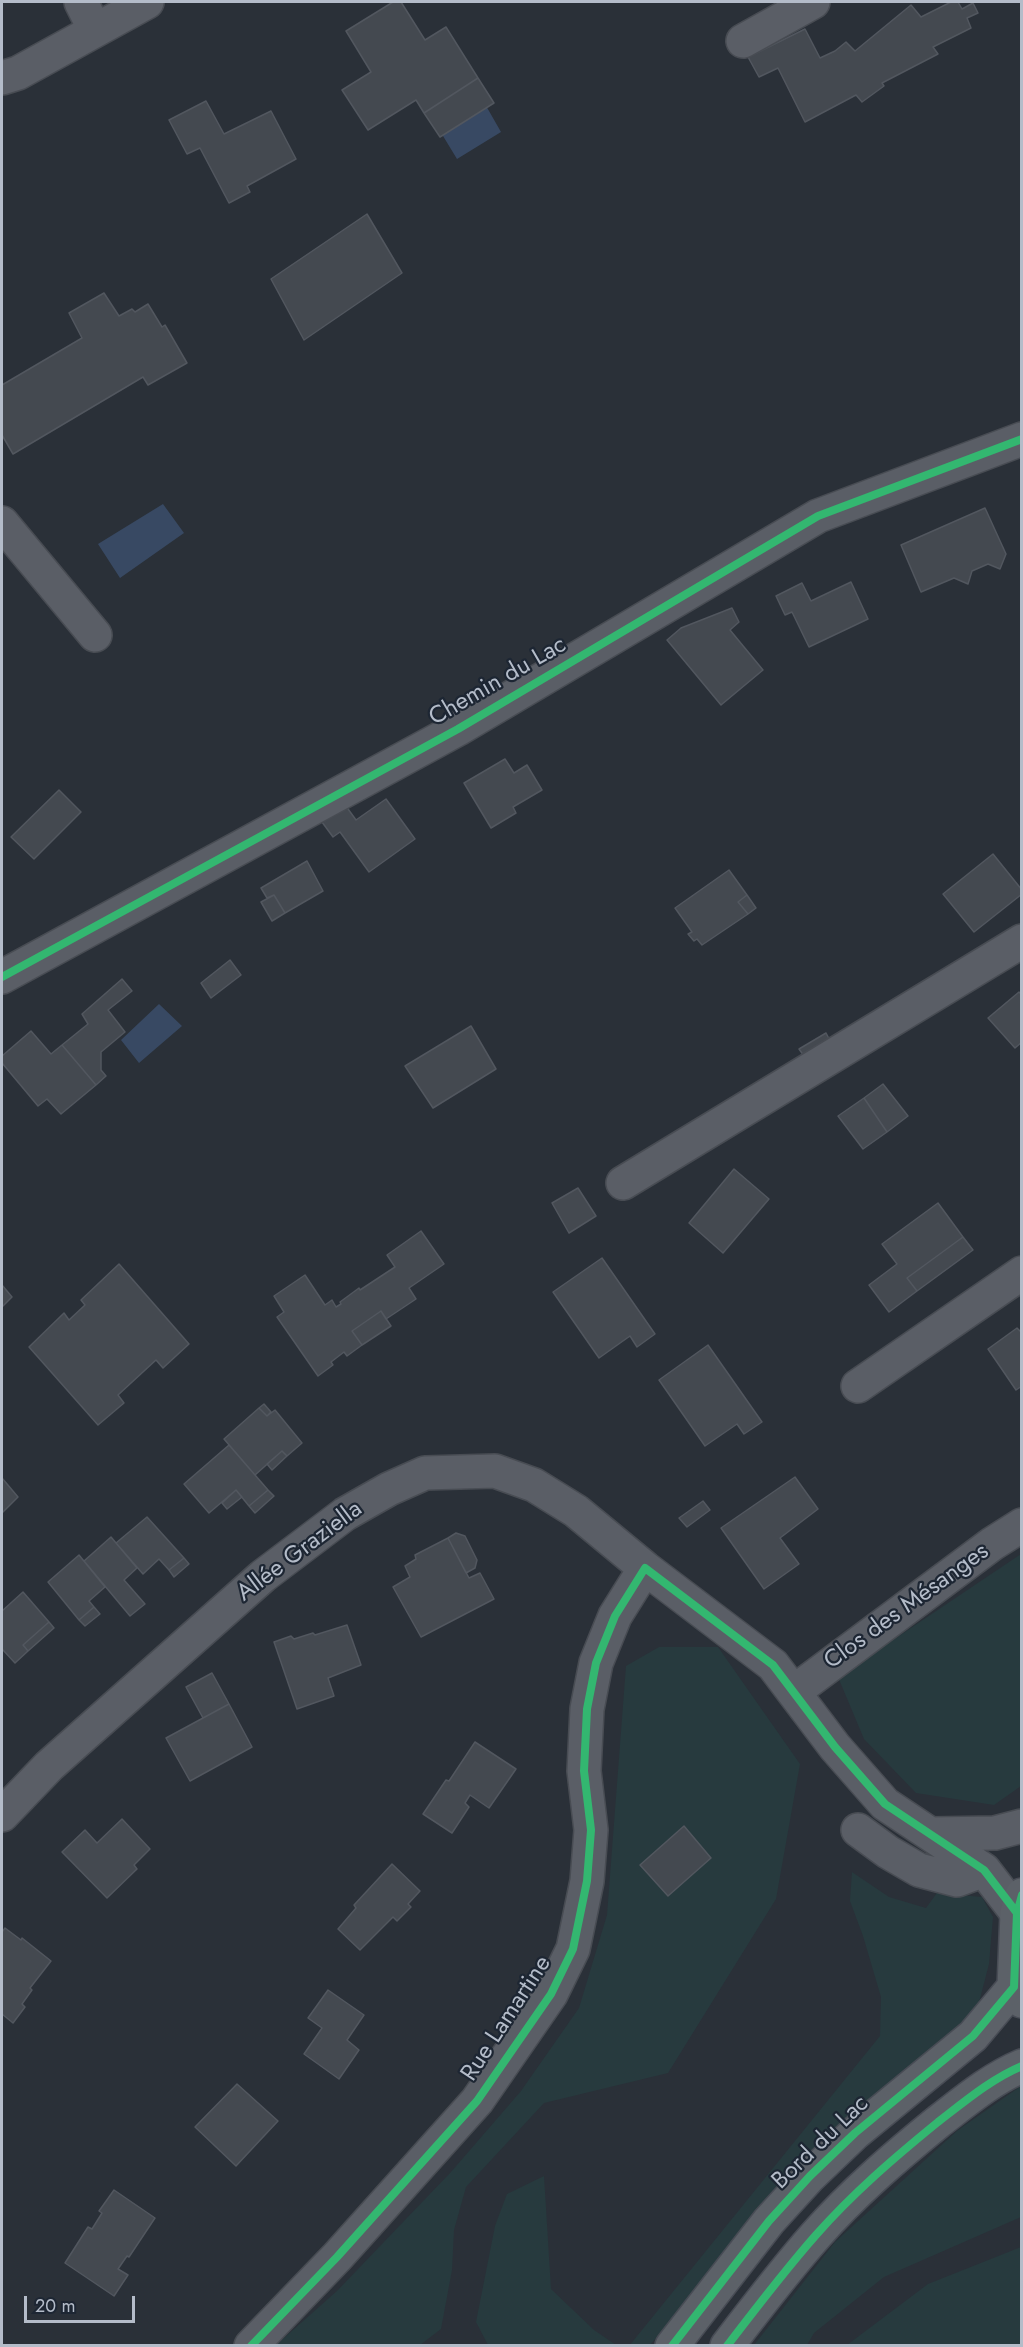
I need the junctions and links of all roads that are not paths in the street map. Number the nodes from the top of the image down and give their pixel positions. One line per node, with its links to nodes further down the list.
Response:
1 (147, 2): 3 (street)
2 (813, 2): 4 (street)
3 (88, 16): 5 (street)
4 (743, 41)
5 (2, 78)
6 (1022, 439): 10 (street, Chemin du Lac)
7 (2, 523): 8 (street)
8 (95, 635)
9 (1022, 941): 11 (street)
10 (2, 977)
11 (623, 1183)
12 (1022, 1274): 13 (street)
13 (858, 1386)
14 (1022, 1525): 16 (street, Clos des Mésanges)
15 (645, 1568): 16 (street); 17 (street, Allée Graziella); 25 (street, Rue Lamartine)
16 (795, 1691): 20 (street)
17 (2, 1815)
18 (1022, 1826): 20 (street)
19 (858, 1830): 21 (street)
20 (931, 1834): 21 (street)
21 (984, 1870): 22 (street)
22 (1019, 1904): 23 (main road)
23 (1018, 1994): 26 (main road, Bord du Lac)
24 (1022, 2066): 27 (main road)
25 (252, 2346)
26 (672, 2346)
27 (727, 2346)

